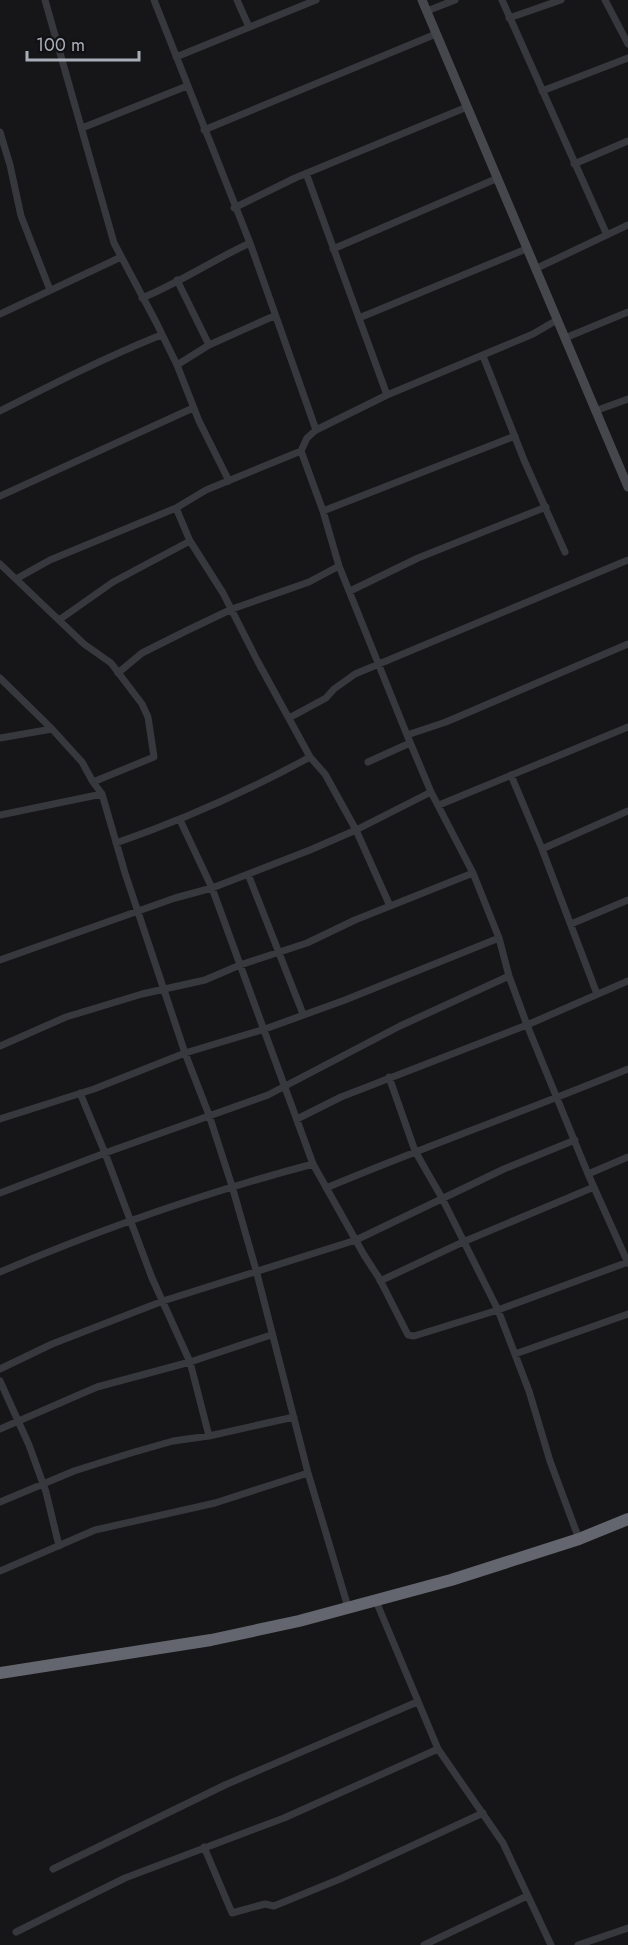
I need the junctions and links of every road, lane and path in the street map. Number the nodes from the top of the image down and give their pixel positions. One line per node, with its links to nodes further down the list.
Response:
1 (45, 0): 20 (street)
2 (154, 0): 15 (street)
3 (237, 0): 12 (street)
4 (315, 0): 12 (street)
5 (422, 0): 10 (street)
6 (455, 0): 10 (street)
7 (502, 0): 11 (street)
8 (561, 0): 11 (street)
9 (605, 0): 14 (street)
10 (427, 11): 13 (street)
11 (509, 18): 18 (street)
12 (249, 27): 15 (street)
13 (436, 34): 19 (street); 21 (street)
14 (628, 45)
15 (176, 57): 17 (street)
16 (628, 58): 18 (street)
17 (187, 86): 20 (street); 21 (street)
18 (542, 92): 24 (street)
19 (467, 107): 25 (street); 26 (street)
20 (82, 128): 33 (street)
21 (204, 130): 27 (street)
22 (0, 132): 36 (street)
23 (628, 141): 24 (street)
24 (574, 164): 29 (street)
25 (306, 173): 27 (street); 31 (street)
26 (498, 178): 31 (street); 32 (street)
27 (234, 208): 30 (street)
28 (628, 225): 29 (street)
29 (607, 235): 34 (street)
30 (250, 243): 35 (street); 40 (street)
31 (333, 249): 41 (street)
32 (526, 249): 34 (street); 41 (street)
33 (121, 257): 36 (street); 37 (street)
34 (536, 269): 42 (street)
35 (177, 280): 37 (street); 45 (street)
36 (50, 290): 39 (street)
37 (142, 298): 43 (street)
38 (628, 312): 44 (street)
39 (0, 314)
40 (274, 316): 45 (street); 53 (street)
41 (359, 318): 48 (street)
42 (557, 320): 44 (street); 46 (street)
43 (161, 335): 47 (street); 51 (street)
44 (565, 338): 52 (street)
45 (209, 345): 47 (street)
46 (483, 356): 48 (street); 54 (street)
47 (177, 365): 50 (street)
48 (387, 395): 53 (street)
49 (628, 399): 52 (street)
50 (193, 408): 56 (street); 58 (street)
51 (0, 411)
52 (595, 411): 57 (street)
53 (316, 430): 55 (street)
54 (515, 436): 59 (street); 61 (street)
55 (301, 451): 56 (street); 61 (street)
56 (229, 481): 60 (street)
57 (627, 484)
58 (1, 493)
59 (546, 507): 63 (street); 68 (street)
60 (176, 508): 62 (street); 67 (street)
61 (323, 511): 66 (street)
62 (190, 541): 69 (street); 70 (street)
63 (566, 552)
64 (628, 560): 72 (street)
65 (0, 564): 67 (street)
66 (339, 566): 68 (street); 69 (street)
67 (16, 579): 70 (street)
68 (350, 591): 72 (street)
69 (231, 609): 73 (street); 75 (street)
70 (59, 620): 73 (street)
71 (628, 644): 78 (street)
72 (379, 664): 75 (street); 78 (street)
73 (117, 673): 84 (street)
74 (0, 678): 77 (street)
75 (288, 718): 81 (street)
76 (628, 727): 83 (street)
77 (52, 729): 79 (street); 84 (street)
78 (407, 735): 80 (street)
79 (0, 738)
80 (410, 743): 82 (street); 85 (street)
81 (310, 757): 90 (street); 91 (street)
82 (368, 762)
83 (511, 775): 87 (street); 93 (street)
84 (93, 782): 86 (street)
85 (431, 792): 87 (street); 91 (street)
86 (102, 794): 89 (street); 92 (street)
87 (439, 805): 94 (street)
88 (628, 811): 93 (street)
89 (0, 815)
90 (180, 820): 92 (street); 96 (street)
91 (356, 830): 95 (street); 98 (street)
92 (116, 843): 99 (street)
93 (542, 849): 100 (street)
94 (473, 873): 98 (street); 101 (street)
95 (248, 874): 96 (street); 102 (street)
96 (212, 888): 99 (street); 104 (street)
97 (628, 900): 100 (street)
98 (390, 906): 102 (street)
99 (139, 911): 103 (street); 107 (street)
100 (571, 924): 108 (street)
101 (499, 938): 105 (street); 109 (street)
102 (279, 952): 104 (street); 109 (street)
103 (0, 960)
104 (240, 965): 107 (street); 111 (street)
105 (509, 976): 110 (street); 116 (street)
106 (628, 981): 108 (street)
107 (165, 990): 112 (street); 113 (street)
108 (597, 994): 110 (street)
109 (303, 1014): 111 (street)
110 (527, 1025): 115 (street); 118 (street)
111 (265, 1029): 113 (street); 116 (street)
112 (0, 1046)
113 (185, 1053): 117 (street); 119 (street)
114 (628, 1069): 118 (street)
115 (389, 1077): 121 (street); 123 (street)
116 (284, 1087): 119 (street); 121 (street)
117 (80, 1093): 120 (street); 124 (street)
118 (557, 1098): 122 (street); 123 (street)
119 (209, 1115): 124 (street); 128 (street)
120 (0, 1119)
121 (297, 1119): 126 (street)
122 (575, 1140): 127 (street); 132 (street)
123 (415, 1150): 130 (street); 132 (street)
124 (105, 1153): 131 (street); 133 (street)
125 (628, 1157): 127 (street)
126 (313, 1164): 128 (street); 130 (street)
127 (588, 1174): 129 (street)
128 (232, 1186): 133 (street); 137 (street)
129 (594, 1187): 135 (street); 136 (street)
130 (326, 1188): 134 (street)
131 (0, 1193)
132 (442, 1198): 134 (street); 135 (street)
133 (131, 1222): 138 (street); 140 (street)
134 (356, 1240): 137 (street); 139 (street)
135 (464, 1242): 139 (street); 141 (street)
136 (628, 1262): 141 (street)
137 (256, 1270): 140 (street); 143 (street)
138 (0, 1272)
139 (380, 1281): 141 (street)
140 (163, 1301): 145 (street); 146 (street)
141 (498, 1310): 144 (street)
142 (628, 1314): 144 (street)
143 (272, 1335): 145 (street); 148 (street)
144 (515, 1354): 156 (street)
145 (190, 1362): 149 (street); 151 (street)
146 (0, 1370)
147 (0, 1381): 149 (street)
148 (294, 1417): 151 (street); 152 (street)
149 (17, 1421): 150 (street); 153 (street)
150 (0, 1429)
151 (209, 1437): 153 (street)
152 (308, 1473): 157 (street); 160 (street)
153 (43, 1484): 154 (street); 157 (street)
154 (0, 1502)
155 (628, 1519): 156 (highway)
156 (579, 1539): 159 (highway)
157 (59, 1546): 158 (street)
158 (0, 1570)
159 (376, 1601): 160 (highway); 162 (street)
160 (348, 1607): 161 (highway)
161 (0, 1673)
162 (417, 1702): 163 (street); 166 (street)
163 (438, 1749): 164 (street); 165 (street)
164 (483, 1814): 165 (street); 167 (street)
165 (204, 1848): 169 (street)
166 (53, 1869)
167 (527, 1896): 170 (street); 171 (street)
168 (628, 1928): 172 (street)
169 (16, 1932)
170 (424, 1945)
171 (551, 1945)
172 (578, 1945)

